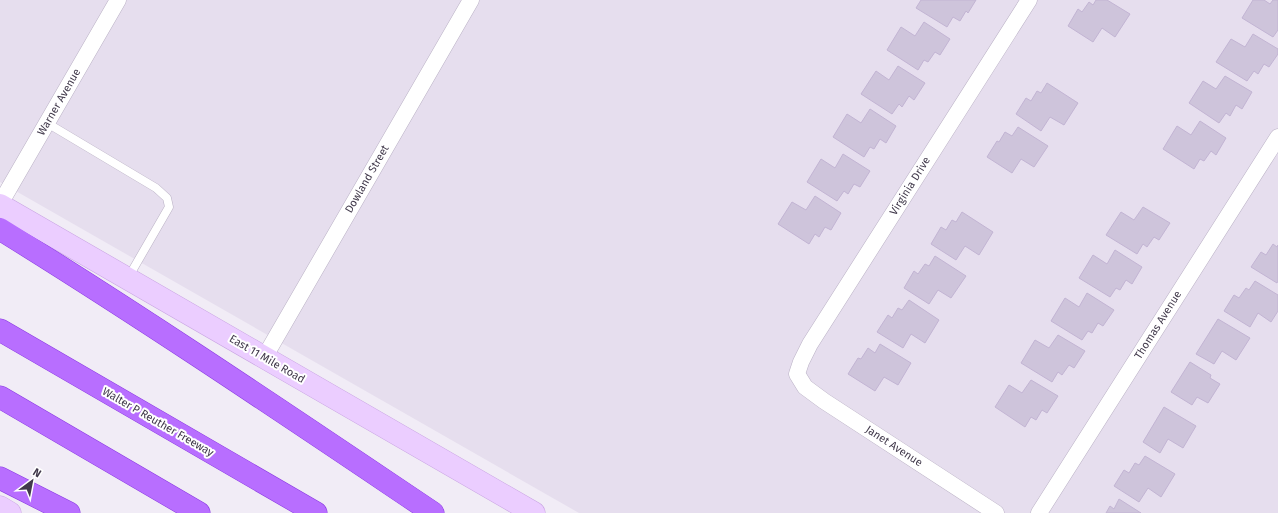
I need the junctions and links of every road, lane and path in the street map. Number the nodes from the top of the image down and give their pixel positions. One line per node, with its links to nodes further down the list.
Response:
1 (118, 0): 4 (street, Warner Avenue)
2 (471, 0): 10 (street, Dowland Street)
3 (1029, 0): 11 (street, Virginia Drive)
4 (47, 122): 6 (street, Warner Avenue); 8 (lane)
5 (1278, 137): 22 (street, Thomas Avenue)
6 (0, 205): 8 (main road, East 11 Mile Road)
7 (0, 229): 19 (highway)
8 (128, 279): 10 (main road, East 11 Mile Road)
9 (0, 330): 18 (highway, Walter P Reuther Freeway)
10 (264, 358): 20 (main road, East 11 Mile Road)
11 (797, 374): 21 (street, Janet Avenue)
12 (0, 397): 17 (highway)
13 (0, 478): 16 (highway)
14 (0, 507): 15 (main road)
15 (10, 513)
16 (69, 513)
17 (199, 513)
18 (316, 513)
19 (433, 513)
20 (534, 513)
21 (996, 513)
22 (1039, 513)

